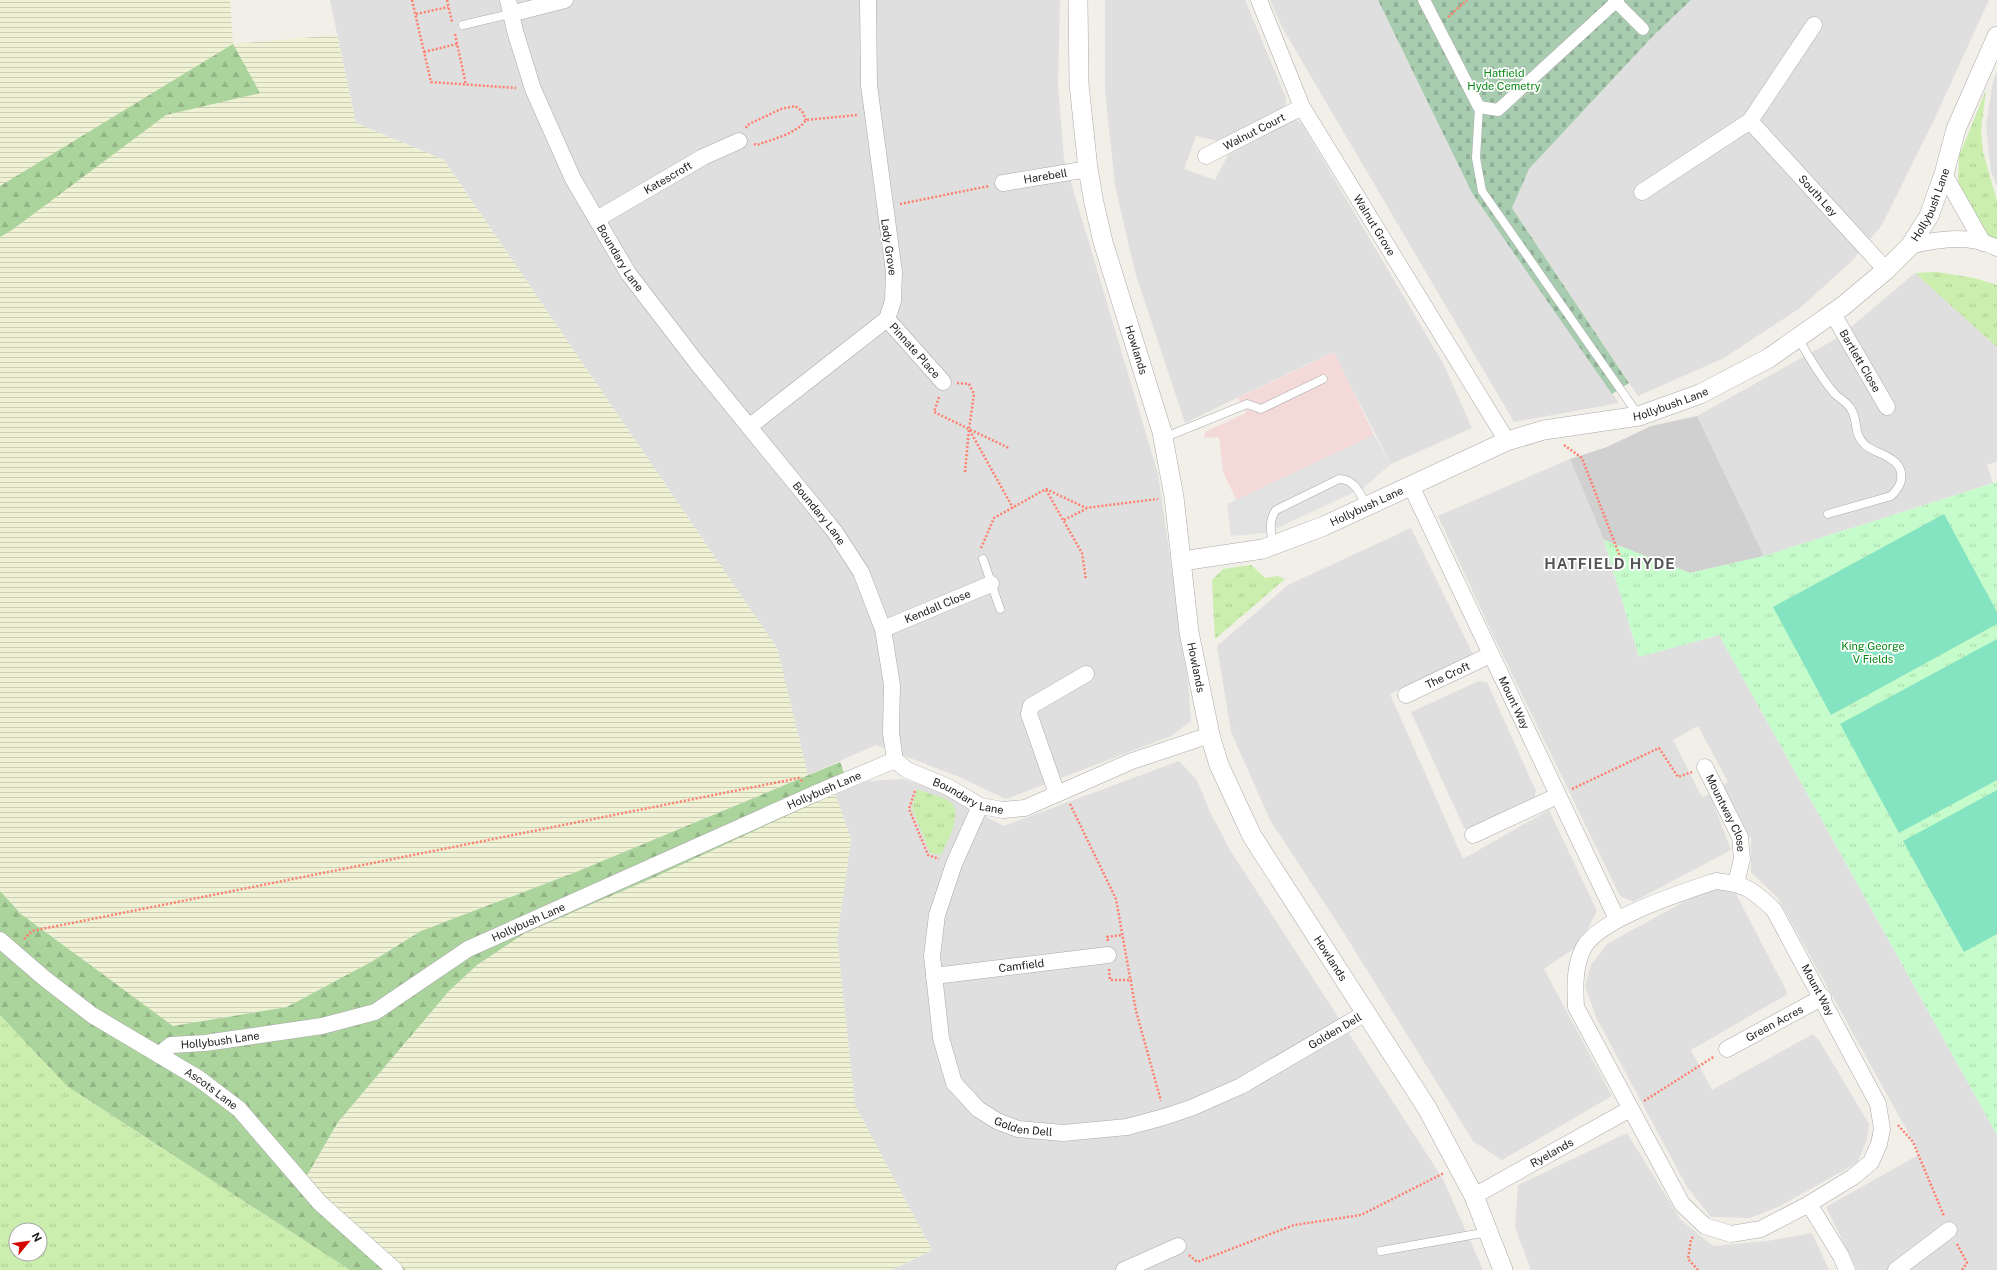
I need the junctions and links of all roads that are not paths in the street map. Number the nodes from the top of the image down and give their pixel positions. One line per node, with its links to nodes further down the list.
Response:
1 (565, 0): 7 (street)
2 (868, 0): 26 (street, Lady Grove)
3 (1078, 0): 17 (street, Howlands)
4 (1259, 0): 12 (street, Walnut Grove)
5 (1424, 0): 13 (street)
6 (1616, 1): 10 (street); 13 (street)
7 (509, 7): 8 (lane); 21 (street, Boundary Lane)
8 (463, 25)
9 (1814, 25): 14 (street)
10 (1643, 30)
11 (1997, 36): 18 (street, Hollybush Lane)
12 (1302, 107): 16 (street, Walnut Court); 34 (street, Walnut Grove)
13 (1479, 107): 31 (lane)
14 (1750, 121): 20 (street); 24 (street, South Ley)
15 (740, 141): 21 (street, Katescroft)
16 (1206, 156)
17 (1088, 169): 19 (street, Harebell); 33 (street, Howlands)
18 (1944, 174): 22 (street); 23 (street, Hollybush Lane)
19 (1003, 183)
20 (1642, 192)
21 (597, 219): 32 (street, Boundary Lane)
22 (1990, 245): 23 (street)
23 (1910, 246): 24 (street, Hollybush Lane)
24 (1886, 270): 25 (street, Hollybush Lane)
25 (1833, 314): 27 (street, Hollybush Lane); 30 (street, Bartlett Close)
26 (887, 319): 29 (street, Pinnate Place); 32 (street)
27 (1798, 338): 31 (street, Hollybush Lane); 37 (lane)
28 (1323, 379): 33 (lane)
29 (943, 382)
30 (1887, 407)
31 (1639, 416): 34 (street, Hollybush Lane)
32 (750, 426): 43 (street, Boundary Lane)
33 (1163, 438): 40 (street, Howlands)
34 (1507, 441): 35 (street, Hollybush Lane)
35 (1410, 486): 36 (street, Hollybush Lane); 44 (street, Mount Way)
36 (1367, 506): 38 (street, Hollybush Lane); 38 (lane)
37 (1828, 514)
38 (1273, 545): 40 (street, Hollybush Lane)
39 (983, 559): 41 (lane)
40 (1182, 560): 47 (street, Howlands)
41 (991, 584): 42 (lane); 43 (street, Kendall Close)
42 (1000, 609)
43 (883, 628): 48 (street, Boundary Lane)
44 (1490, 655): 46 (street, The Croft); 51 (street, Mount Way)
45 (1086, 674): 50 (street)
46 (1406, 696)
47 (1210, 735): 50 (street, Boundary Lane); 60 (street, Howlands)
48 (895, 760): 52 (street, Boundary Lane); 62 (street, Hollybush Lane)
49 (1705, 767): 54 (street, Mountway Close)
50 (1057, 794): 52 (street, Boundary Lane)
51 (1557, 796): 53 (street); 55 (street, Mount Way)
52 (980, 806): 58 (street, Golden Dell)
53 (1473, 835)
54 (1736, 883): 55 (street, Mount Way); 59 (street, Mount Way)
55 (1617, 919): 63 (street, Mount Way)
56 (0, 940): 62 (street, Ascots Lane)
57 (1108, 955): 58 (street, Camfield)
58 (934, 976): 60 (street, Golden Dell)
59 (1823, 998): 61 (street, Green Acres); 65 (street, Mount Way)
60 (1367, 1012): 64 (street, Howlands)
61 (1727, 1049)
62 (159, 1055): 70 (street, Ascots Lane)
63 (1630, 1109): 64 (street, Ryelands); 65 (street, Mount Way)
64 (1474, 1196): 67 (street, Howlands)
65 (1809, 1204): 73 (street)
66 (1949, 1230): 74 (street)
67 (1488, 1232): 69 (lane); 72 (street, Howlands)
68 (1178, 1246): 71 (street)
69 (1381, 1251)
70 (395, 1270)
71 (1124, 1270)
72 (1503, 1270)
73 (1847, 1270)
74 (1896, 1270)

